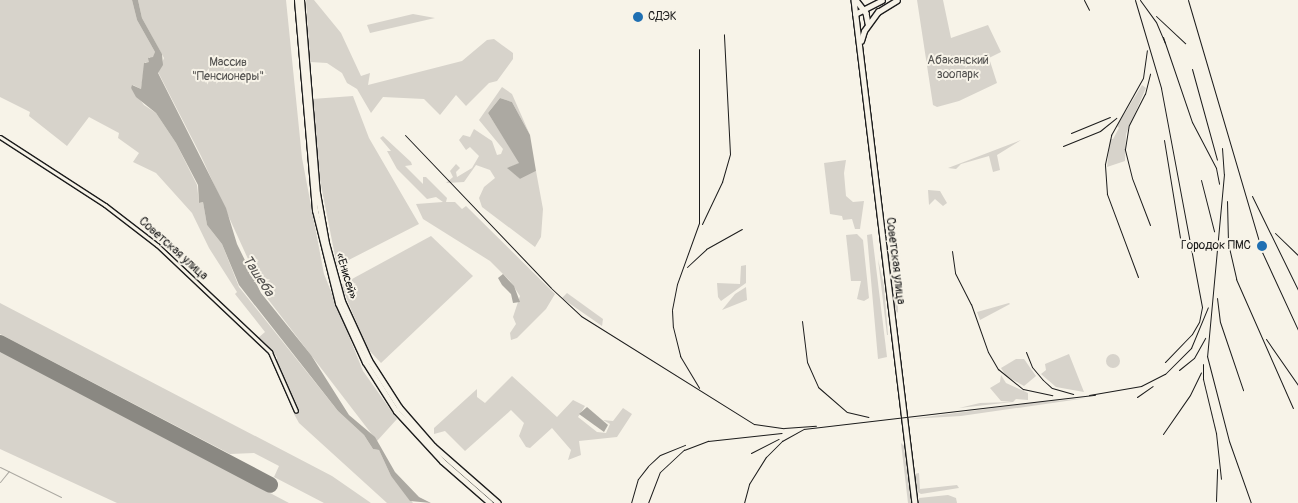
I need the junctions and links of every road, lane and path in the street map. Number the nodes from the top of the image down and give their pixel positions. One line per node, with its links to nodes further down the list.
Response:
1 (297, 0): 13 (highway, «Енисей»)
2 (301, 0): 14 (highway, «Енисей»)
3 (898, 0): 9 (main road)
4 (856, 1): 5 (main road); 6 (main road); 7 (main road)
5 (879, 1): 6 (main road)
6 (862, 8): 7 (main road); 9 (main road)
7 (855, 14): 8 (main road, Советская улица)
8 (856, 21): 9 (main road); 10 (main road, Советская улица)
9 (867, 24): 10 (main road)
10 (861, 55): 15 (main road, Советская улица)
11 (0, 138): 12 (street, Советская улица)
12 (296, 411)
13 (490, 503)
14 (498, 503)
15 (915, 503)

